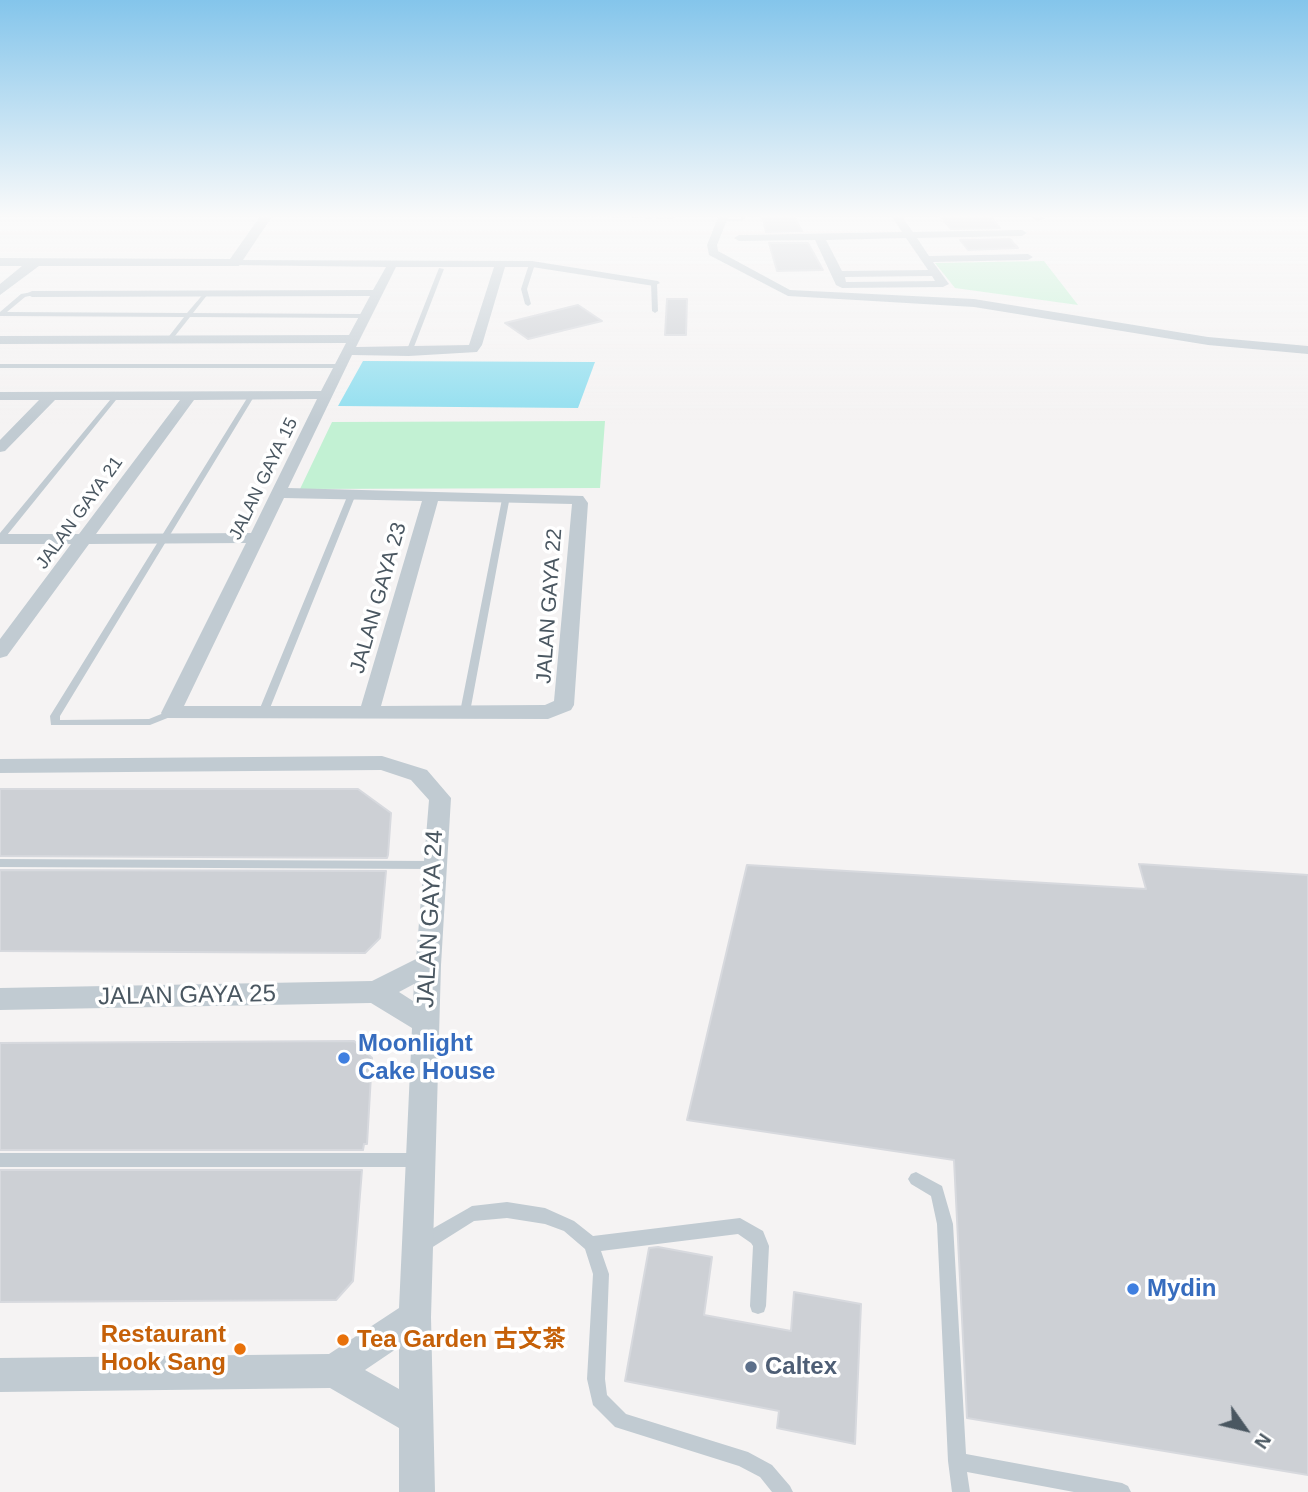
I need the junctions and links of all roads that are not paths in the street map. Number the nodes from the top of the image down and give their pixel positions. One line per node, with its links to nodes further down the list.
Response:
1 (381, 285): 11 (street, JALAN GAYA 15)
2 (435, 285): 23 (lane)
3 (494, 285): 23 (street)
4 (525, 285): 14 (lane)
5 (654, 285): 16 (lane)
6 (770, 285): 12 (street)
7 (842, 285): 8 (street)
8 (945, 286): 12 (street); 13 (street); 15 (street)
9 (32, 293): 10 (street); 17 (lane)
10 (205, 293): 11 (street); 17 (lane)
11 (376, 293): 18 (street, JALAN GAYA 15)
12 (914, 300): 13 (street)
13 (956, 301): 15 (street)
14 (528, 304)
15 (993, 305): 21 (street)
16 (655, 312)
17 (189, 314): 18 (lane); 20 (lane)
18 (365, 316): 22 (street, JALAN GAYA 15)
19 (0, 340): 20 (street)
20 (169, 340): 22 (street)
21 (1308, 350)
22 (347, 352): 23 (street); 24 (lane); 27 (street, JALAN GAYA 15)
23 (409, 352)
24 (0, 366)
25 (190, 395): 26 (street); 30 (street); 38 (street, JALAN GAYA 21)
26 (252, 395): 27 (street); 39 (lane)
27 (326, 395): 32 (street, JALAN GAYA 15)
28 (0, 396): 29 (street)
29 (51, 396): 30 (street); 31 (street)
30 (117, 396): 36 (lane)
31 (0, 448)
32 (278, 494): 33 (street, JALAN GAYA 22); 37 (street, JALAN GAYA 15)
33 (352, 495): 34 (street, JALAN GAYA 22); 44 (lane)
34 (432, 495): 35 (street, JALAN GAYA 22); 41 (street, JALAN GAYA 23)
35 (506, 496): 42 (lane); 42 (street, JALAN GAYA 22)
36 (0, 538): 38 (street)
37 (257, 538): 39 (street); 43 (street, JALAN GAYA 15)
38 (86, 539): 39 (street); 40 (street, JALAN GAYA 21)
39 (164, 539): 43 (lane)
40 (0, 652)
41 (369, 712): 42 (street, JALAN GAYA 22); 44 (street, JALAN GAYA 22)
42 (465, 712)
43 (172, 713): 44 (street, JALAN GAYA 22)
44 (262, 713)
45 (0, 766): 47 (street, JALAN GAYA 24)
46 (0, 863): 47 (lane)
47 (434, 865): 48 (street, JALAN GAYA 24)
48 (428, 965): 49 (street, JALAN GAYA 25); 51 (street, JALAN GAYA 24)
49 (375, 992): 50 (street, JALAN GAYA 25); 51 (street)
50 (0, 999)
51 (426, 1022): 53 (street, JALAN GAYA 24)
52 (0, 1160): 53 (lane)
53 (420, 1160): 56 (street, JALAN GAYA 24)
54 (916, 1179): 62 (lane)
55 (591, 1244): 56 (lane); 57 (lane); 64 (lane)
56 (418, 1247): 58 (street, JALAN GAYA 24)
57 (758, 1306)
58 (415, 1317): 59 (street); 61 (street, JALAN GAYA 24)
59 (333, 1371): 60 (street); 61 (street)
60 (0, 1375)
61 (416, 1418): 63 (street, JALAN GAYA 24)
62 (957, 1461): 65 (lane); 66 (lane)
63 (417, 1492)
64 (784, 1492)
65 (961, 1492)
66 (1122, 1492)

